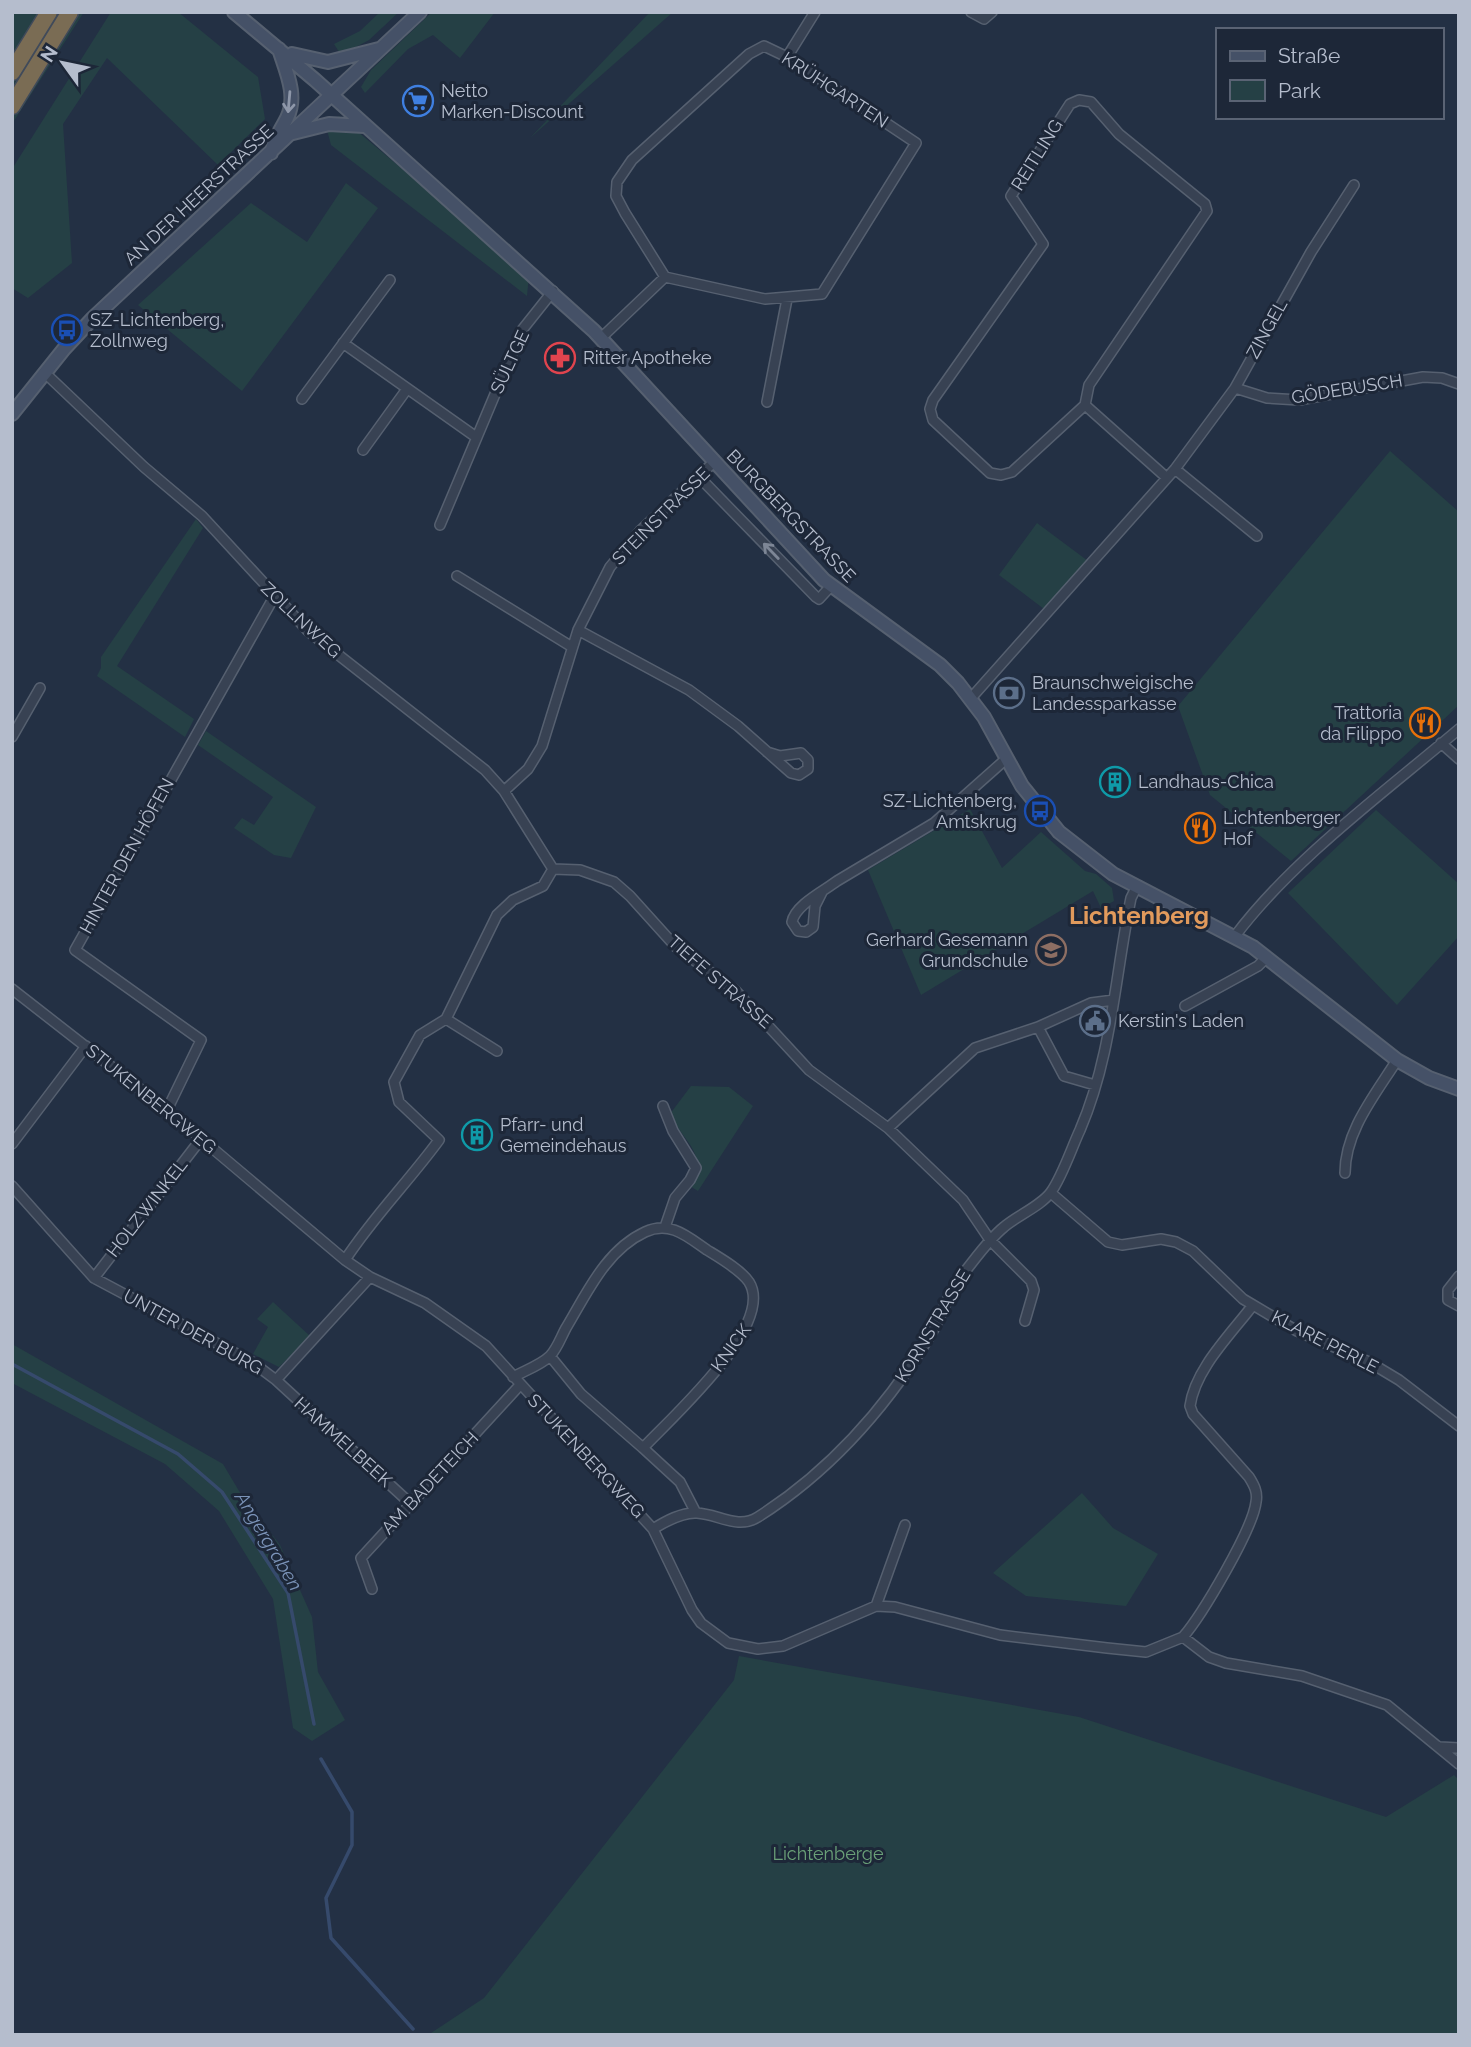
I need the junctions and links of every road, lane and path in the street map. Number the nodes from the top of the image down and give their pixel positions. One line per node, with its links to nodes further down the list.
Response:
1 (49, 12): 11 (highway)
2 (70, 12): 13 (highway)
3 (234, 12): 8 (street, BURGBERGSTRASSE)
4 (420, 12): 9 (street, AN DER HEERSTRASSE)
5 (815, 12): 10 (street)
6 (971, 12): 7 (street)
7 (992, 12)
8 (279, 48): 9 (street); 12 (street, BURGBERGSTRASSE); 16 (street, one-way to 16)
9 (382, 48): 12 (street, AN DER HEERSTRASSE)
10 (787, 57): 18 (street, KRÜHGARTEN); 21 (street, KRÜHGARTEN)
11 (12, 72)
12 (332, 96): 14 (street, BURGBERGSTRASSE); 15 (street, AN DER HEERSTRASSE)
13 (12, 106)
14 (366, 127): 15 (street); 20 (street, BURGBERGSTRASSE)
15 (292, 133): 16 (street, AN DER HEERSTRASSE)
16 (271, 153): 24 (street, AN DER HEERSTRASSE)
17 (1354, 185): 26 (street, ZINGEL)
18 (665, 277): 21 (street, KRÜHGARTEN); 22 (street)
19 (390, 279): 23 (street)
20 (553, 291): 22 (street, BURGBERGSTRASSE); 32 (street, SÜLTGE)
21 (788, 299): 29 (street)
22 (601, 338): 34 (street, BURGBERGSTRASSE)
23 (343, 343): 27 (street); 28 (street)
24 (44, 373): 31 (street, AN DER HEERSTRASSE); 42 (street, ZOLLNWEG)
25 (1459, 384): 26 (street, GÖDEBUSCH)
26 (1235, 387): 35 (street, ZINGEL)
27 (407, 388): 32 (street); 33 (street)
28 (302, 399)
29 (767, 402)
30 (1085, 405): 30 (street, REITLING); 37 (street)
31 (12, 414)
32 (476, 437): 38 (street, SÜLTGE)
33 (363, 450)
34 (715, 462): 36 (street, STEINSTRASSE); 41 (street, BURGBERGSTRASSE)
35 (1175, 469): 37 (street, ZINGEL); 39 (street)
36 (700, 474): 41 (street, one-way to 36); 43 (street, STEINSTRASSE)
37 (1167, 478): 46 (street, ZINGEL)
38 (440, 525)
39 (1257, 536)
40 (457, 576): 44 (street)
41 (831, 586): 46 (street, BURGBERGSTRASSE)
42 (274, 597): 53 (street, ZOLLNWEG); 70 (street, HINTER DEN HÖFEN)
43 (578, 630): 44 (street, STEINSTRASSE); 50 (street)
44 (572, 646): 53 (street, STEINSTRASSE)
45 (40, 688): 48 (street)
46 (972, 697): 51 (street, BURGBERGSTRASSE)
47 (1459, 729): 49 (street)
48 (12, 737)
49 (1441, 744): 52 (street); 57 (street)
50 (767, 752)
51 (1006, 759): 55 (street, BURGBERGSTRASSE); 56 (street)
52 (1459, 759)
53 (504, 791): 54 (street, ZOLLNWEG)
54 (553, 869): 62 (street); 71 (street, TIEFE STRASSE)
55 (1136, 888): 57 (street, BURGBERGSTRASSE); 60 (street, KORNSTRASSE)
56 (822, 892)
57 (1235, 936): 58 (street, BURGBERGSTRASSE)
58 (1267, 957): 61 (street); 66 (street, BURGBERGSTRASSE)
59 (12, 989): 64 (street, STUKENBERGWEG)
60 (1114, 1000): 63 (street); 67 (street, KORNSTRASSE)
61 (1185, 1006)
62 (446, 1019): 65 (street); 79 (street)
63 (1038, 1027): 67 (street); 71 (street)
64 (86, 1046): 70 (street, STUKENBERGWEG); 73 (street)
65 (497, 1051)
66 (1397, 1060): 68 (street, BURGBERGSTRASSE); 74 (street)
67 (1094, 1085): 76 (street, KORNSTRASSE)
68 (1459, 1090)
69 (663, 1106): 77 (street)
70 (167, 1110): 72 (street, STUKENBERGWEG)
71 (888, 1128): 78 (street, TIEFE STRASSE)
72 (201, 1139): 79 (street, STUKENBERGWEG); 82 (street, HOLZWINKEL)
73 (12, 1144)
74 (1345, 1173)
75 (12, 1186): 82 (street, UNTER DER BURG)
76 (1051, 1193): 78 (street, KORNSTRASSE); 83 (street, KLARE PERLE)
77 (665, 1227): 86 (street); 91 (street, KNICK)
78 (990, 1240): 85 (street, TIEFE STRASSE); 93 (street, KORNSTRASSE)
79 (345, 1260): 81 (street, STUKENBERGWEG)
80 (1459, 1276): 84 (street)
81 (370, 1277): 87 (street, STUKENBERGWEG); 88 (street, UNTER DER BURG)
82 (94, 1278): 88 (street, UNTER DER BURG)
83 (1253, 1305): 90 (street, KLARE PERLE); 98 (street)
84 (1459, 1306)
85 (1025, 1321)
86 (550, 1356): 87 (street); 91 (street)
87 (513, 1377): 89 (street, STUKENBERGWEG)
88 (276, 1380): 92 (street, HAMMELBEEK)
89 (520, 1385): 92 (street, AM BADETEICH); 95 (street, STUKENBERGWEG)
90 (1459, 1426)
91 (643, 1448): 93 (street)
92 (411, 1504): 96 (street, AM BADETEICH)
93 (696, 1513): 95 (street, KORNSTRASSE)
94 (905, 1525): 97 (street)
95 (653, 1529): 97 (street, STUKENBERGWEG)
96 (372, 1589)
97 (876, 1606): 98 (street)
98 (1183, 1637): 99 (street)
99 (1440, 1747): 100 (street); 101 (street)
100 (1459, 1748)
101 (1459, 1764)

